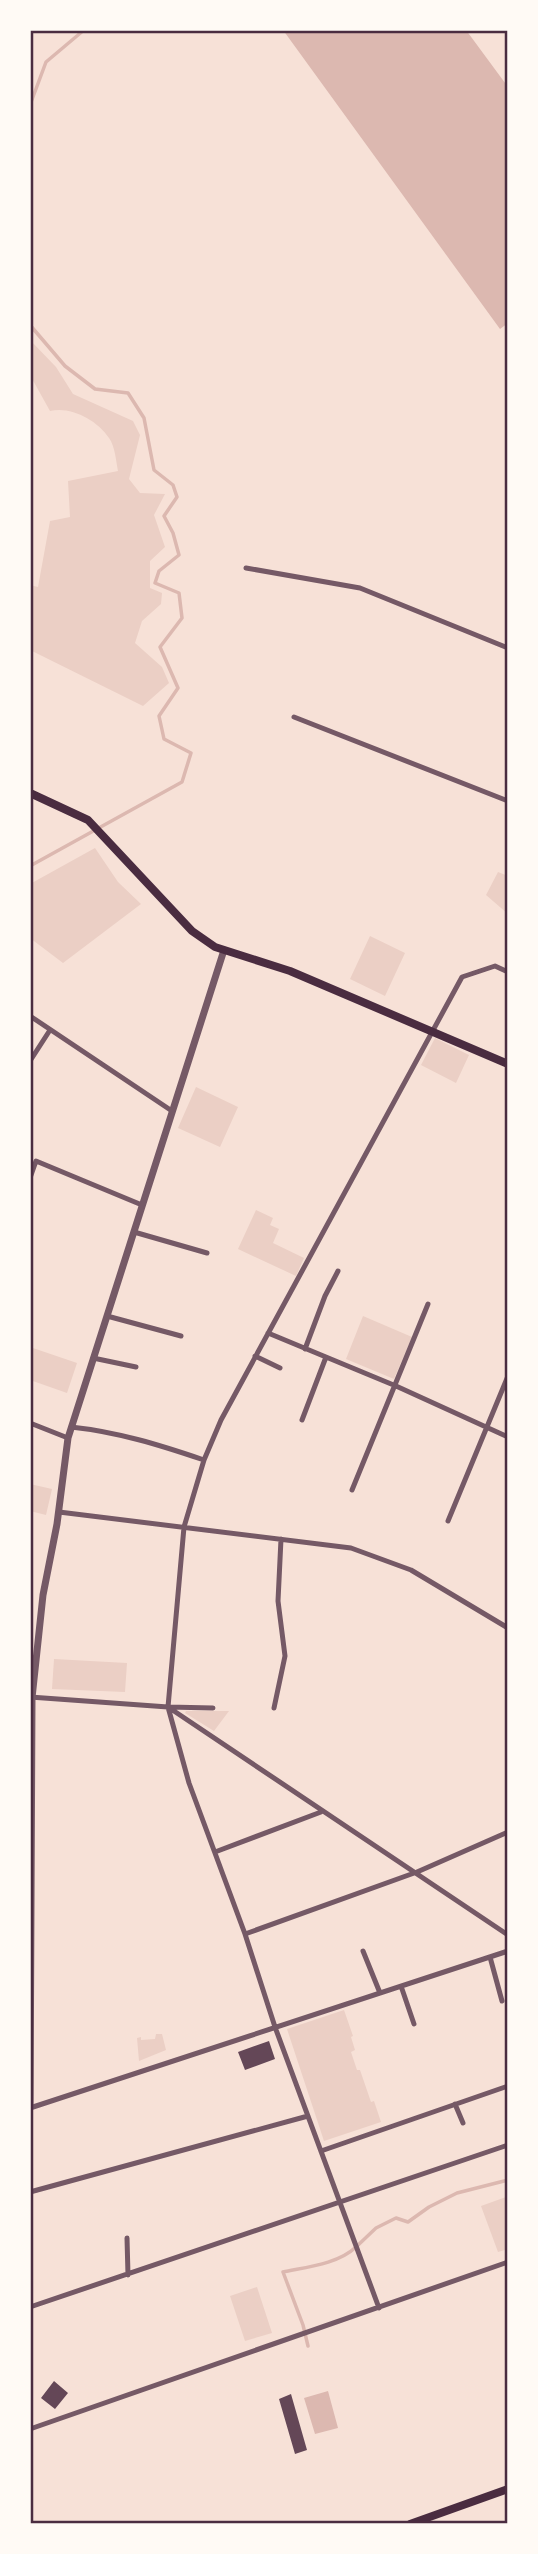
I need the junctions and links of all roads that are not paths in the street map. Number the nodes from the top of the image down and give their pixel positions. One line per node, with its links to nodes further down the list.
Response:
1 (246, 568): 2 (street)
2 (508, 648)
3 (294, 717): 5 (street)
4 (30, 793): 6 (main road)
5 (508, 801)
6 (224, 950): 10 (main road); 13 (street)
7 (508, 972): 10 (street)
8 (30, 1016): 9 (street)
9 (50, 1030): 11 (street); 13 (street)
10 (432, 1031): 12 (main road); 21 (street)
11 (30, 1061)
12 (508, 1064)
13 (172, 1111): 15 (street)
14 (30, 1178): 15 (street)
15 (142, 1205): 16 (street)
16 (134, 1232): 17 (street); 20 (street)
17 (207, 1253)
18 (338, 1271): 23 (street)
19 (428, 1304): 30 (street)
20 (107, 1316): 22 (street); 26 (street)
21 (268, 1333): 23 (street); 24 (street)
22 (181, 1336)
23 (305, 1349): 25 (street)
24 (255, 1356): 28 (street); 37 (street)
25 (326, 1357): 30 (street); 31 (street)
26 (93, 1358): 27 (street); 34 (street)
27 (135, 1367)
28 (280, 1368)
29 (508, 1376): 33 (street)
30 (396, 1385): 33 (street); 38 (street)
31 (302, 1420)
32 (30, 1423): 36 (street)
33 (488, 1426): 35 (street); 40 (street)
34 (71, 1427): 36 (street); 37 (street)
35 (508, 1437)
36 (68, 1438): 39 (street)
37 (204, 1460): 41 (street)
38 (352, 1490)
39 (59, 1512): 41 (street); 44 (street)
40 (448, 1521)
41 (184, 1527): 42 (street); 45 (street)
42 (281, 1539): 43 (street); 47 (street)
43 (508, 1628)
44 (31, 1697): 45 (street); 57 (street)
45 (168, 1707): 46 (street); 48 (street); 50 (street)
46 (213, 1708)
47 (274, 1709)
48 (321, 1812): 50 (street); 51 (street)
49 (508, 1832): 51 (street)
50 (215, 1852): 52 (street)
51 (416, 1872): 52 (street); 53 (street)
52 (245, 1934): 62 (street)
53 (508, 1935)
54 (363, 1951): 59 (street)
55 (508, 1951): 56 (street)
56 (490, 1957): 58 (street); 60 (street)
57 (30, 1961): 63 (street)
58 (401, 1986): 59 (street); 61 (street)
59 (380, 1993): 62 (street)
60 (502, 2001)
61 (414, 2024)
62 (275, 2027): 66 (street); 67 (street)
63 (30, 2070): 66 (street)
64 (508, 2086): 65 (street)
65 (455, 2104): 68 (street); 70 (street)
66 (30, 2107)
67 (308, 2116): 70 (street); 71 (street)
68 (463, 2123)
69 (508, 2145): 72 (street)
70 (321, 2151): 72 (street)
71 (30, 2192)
72 (340, 2204): 75 (street); 77 (street)
73 (127, 2238): 75 (street)
74 (508, 2262): 77 (street)
75 (128, 2275): 76 (street)
76 (30, 2307)
77 (379, 2308): 78 (street)
78 (30, 2429)
79 (508, 2489): 80 (main road)
80 (410, 2524)

